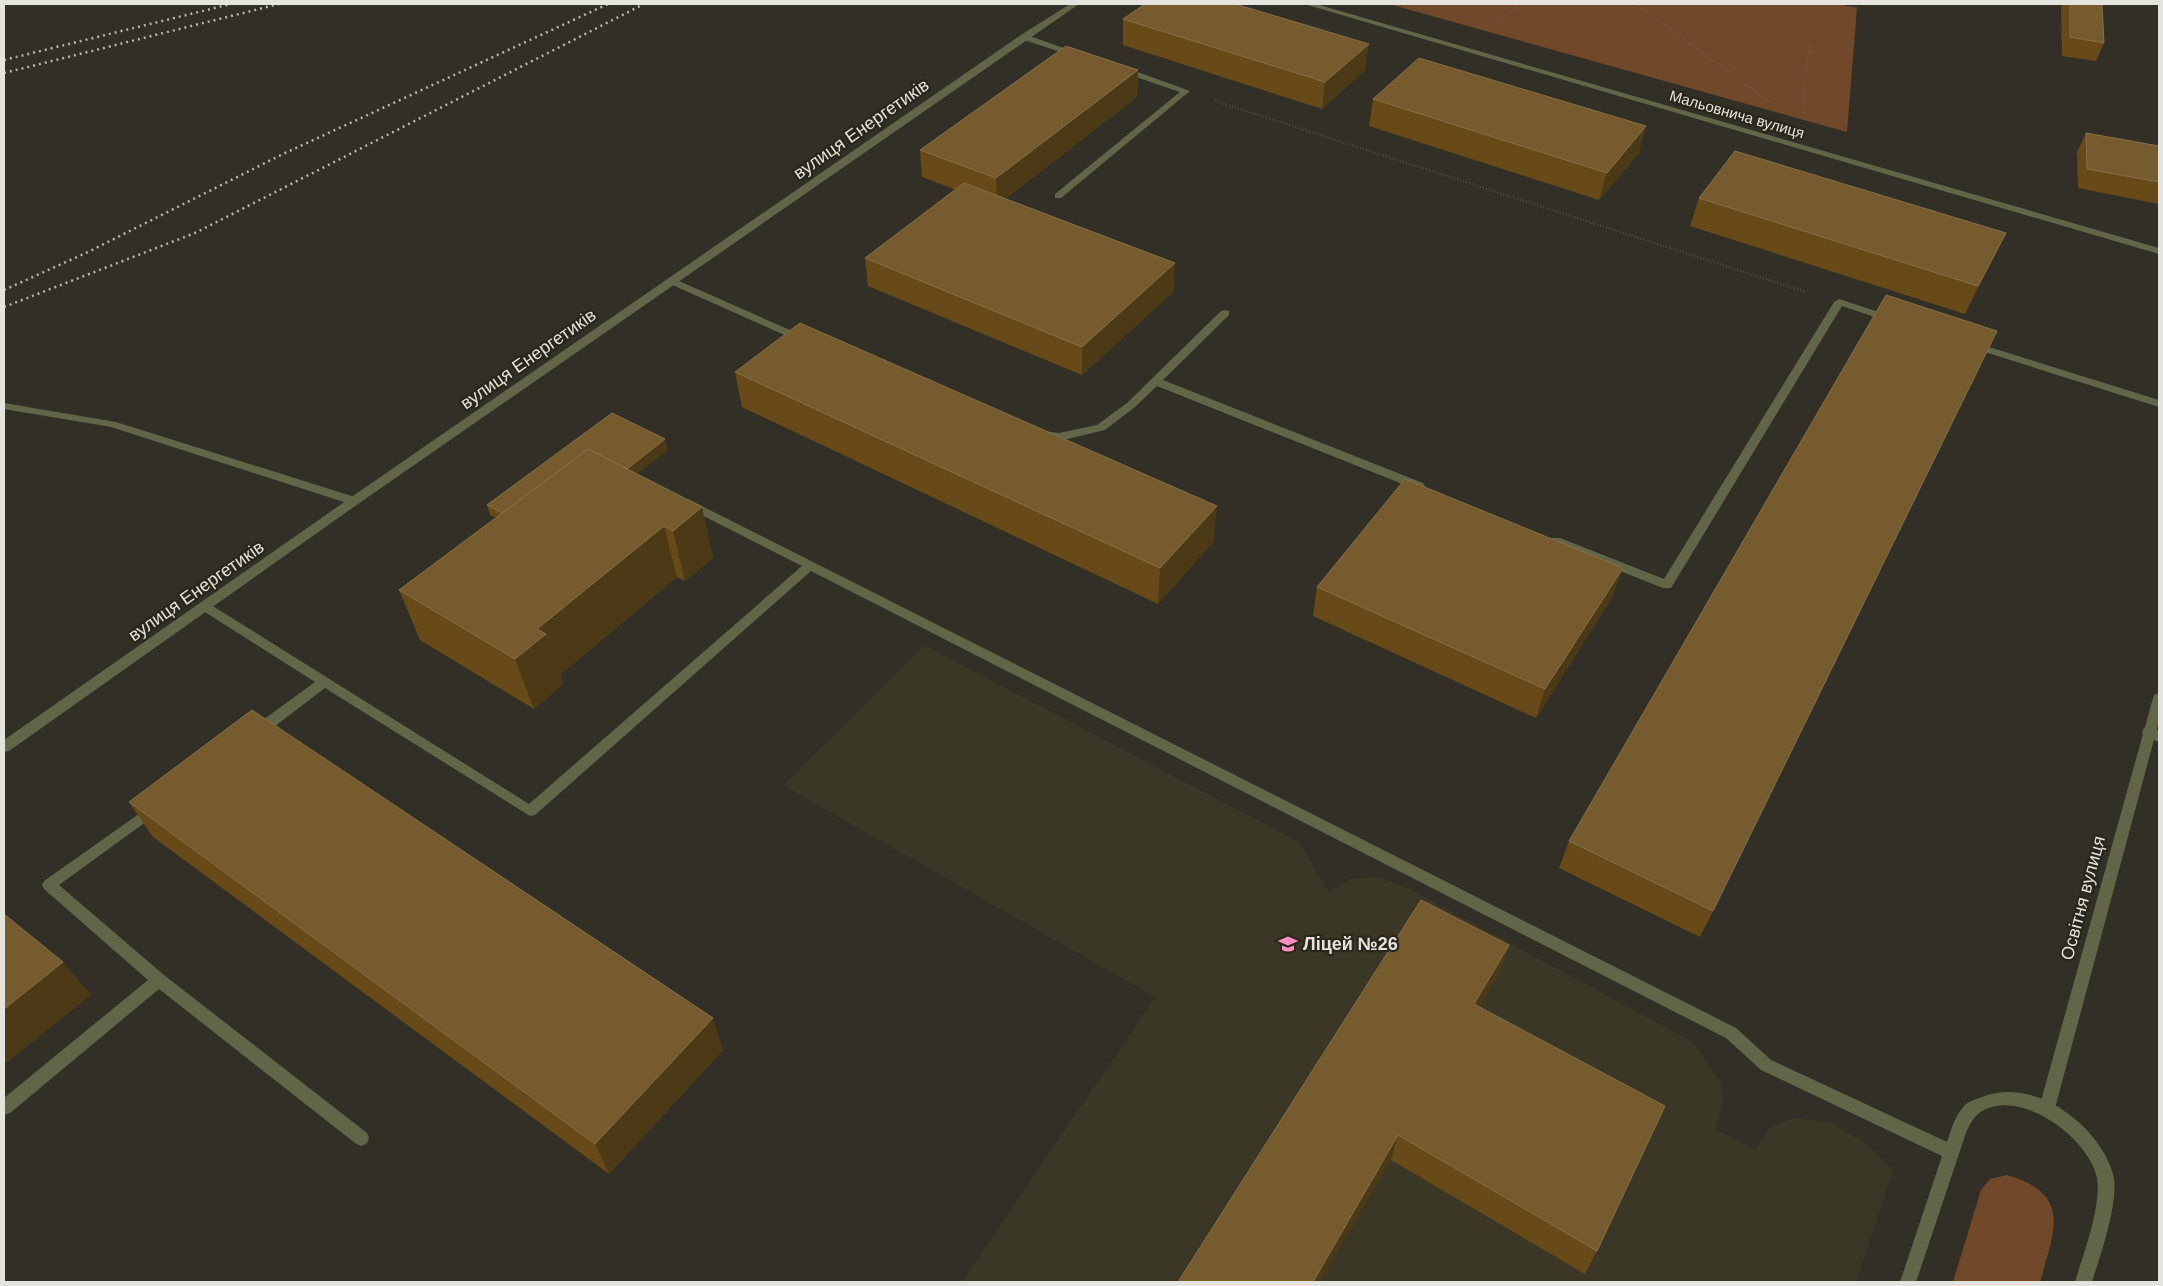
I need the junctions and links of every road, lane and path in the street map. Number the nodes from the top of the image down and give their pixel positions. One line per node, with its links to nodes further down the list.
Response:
1 (1075, 4): 6 (street, вулиця Енергетиків)
2 (1308, 4): 14 (street, Мальовнича вулиця)
3 (1518, 4): 5 (path)
4 (1636, 4): 11 (path)
5 (1493, 28)
6 (1024, 36): 8 (street); 15 (street, вулиця Енергетиків)
7 (1810, 44): 12 (path)
8 (1087, 58)
9 (1114, 67): 10 (street)
10 (1186, 91): 13 (street); 16 (path)
11 (1772, 104)
12 (1803, 116)
13 (1058, 196)
14 (2159, 251)
15 (672, 281): 19 (street); 27 (street, вулиця Енергетиків)
16 (1839, 302): 18 (street); 28 (street)
17 (1225, 313): 21 (street)
18 (1905, 323)
19 (808, 341)
20 (1961, 341): 22 (street)
21 (1154, 381): 24 (street); 25 (street)
22 (2159, 404)
23 (4, 406): 27 (street)
24 (1034, 435)
25 (1429, 490)
26 (678, 498): 29 (street)
27 (354, 501): 30 (street, вулиця Енергетиків)
28 (1548, 537)
29 (809, 566): 31 (street); 41 (street)
30 (204, 606): 31 (street); 35 (street, вулиця Енергетиків)
31 (324, 682): 34 (street)
32 (2159, 698): 33 (street, Освітня вулиця)
33 (2154, 734): 39 (street, Освітня вулиця)
34 (246, 740)
35 (4, 747)
36 (167, 798): 37 (street)
37 (159, 980): 38 (street); 40 (street)
38 (4, 1108)
39 (2047, 1108): 41 (street); 43 (street)
40 (361, 1138)
41 (1952, 1153): 42 (street)
42 (1908, 1282)
43 (2084, 1282)

